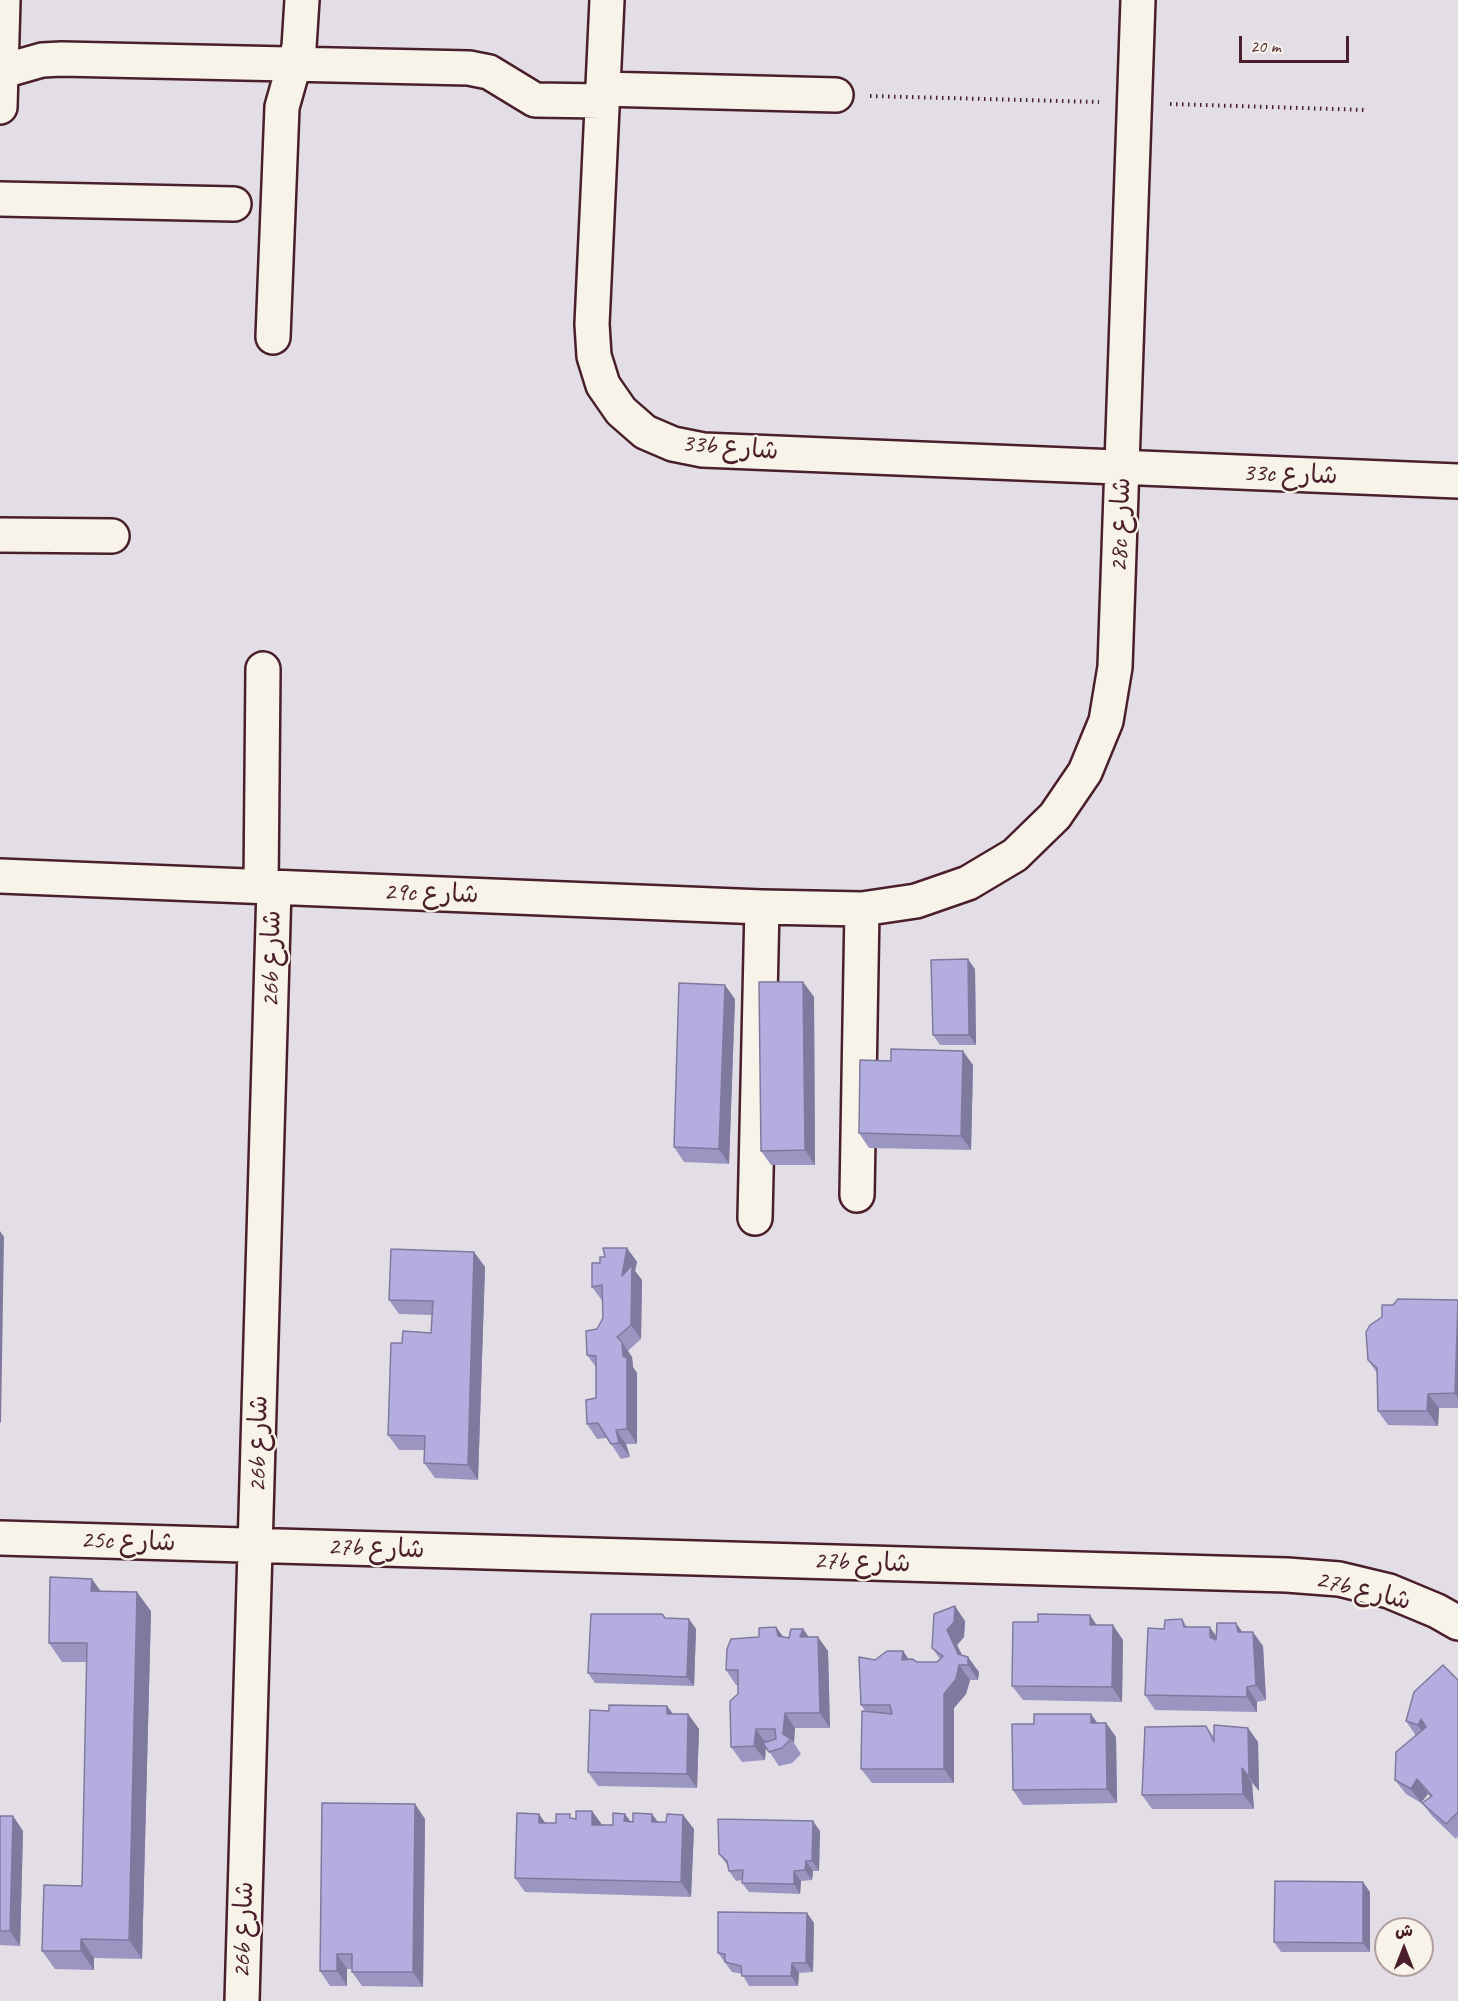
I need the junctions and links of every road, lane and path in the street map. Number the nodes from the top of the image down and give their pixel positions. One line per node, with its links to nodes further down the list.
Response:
1 (3, 0): 6 (street)
2 (302, 0): 5 (street)
3 (607, 0): 7 (street, 33b شارع)
4 (1138, 0): 13 (street, 28c شارع)
5 (296, 64): 6 (street); 7 (street); 12 (street)
6 (1, 72): 9 (street)
7 (602, 95): 8 (street); 13 (street, 33b شارع)
8 (836, 95)
9 (0, 107)
10 (0, 198): 11 (street)
11 (234, 204)
12 (273, 337)
13 (1123, 468): 14 (street, 33c شارع); 21 (street, 28c شارع)
14 (1458, 481)
15 (0, 535): 16 (street)
16 (112, 537)
17 (263, 669): 19 (street, 26b شارع)
18 (0, 876): 19 (street, 29c شارع)
19 (268, 888): 20 (street, 29c شارع); 25 (street, 26b شارع)
20 (762, 907): 21 (street, 29c شارع); 23 (street)
21 (862, 909): 22 (street)
22 (857, 1195)
23 (755, 1218)
24 (0, 1538): 25 (street, 25c شارع)
25 (256, 1546): 26 (street, 27b شارع); 27 (street, 26b شارع)
26 (1458, 1623)
27 (242, 2001)

